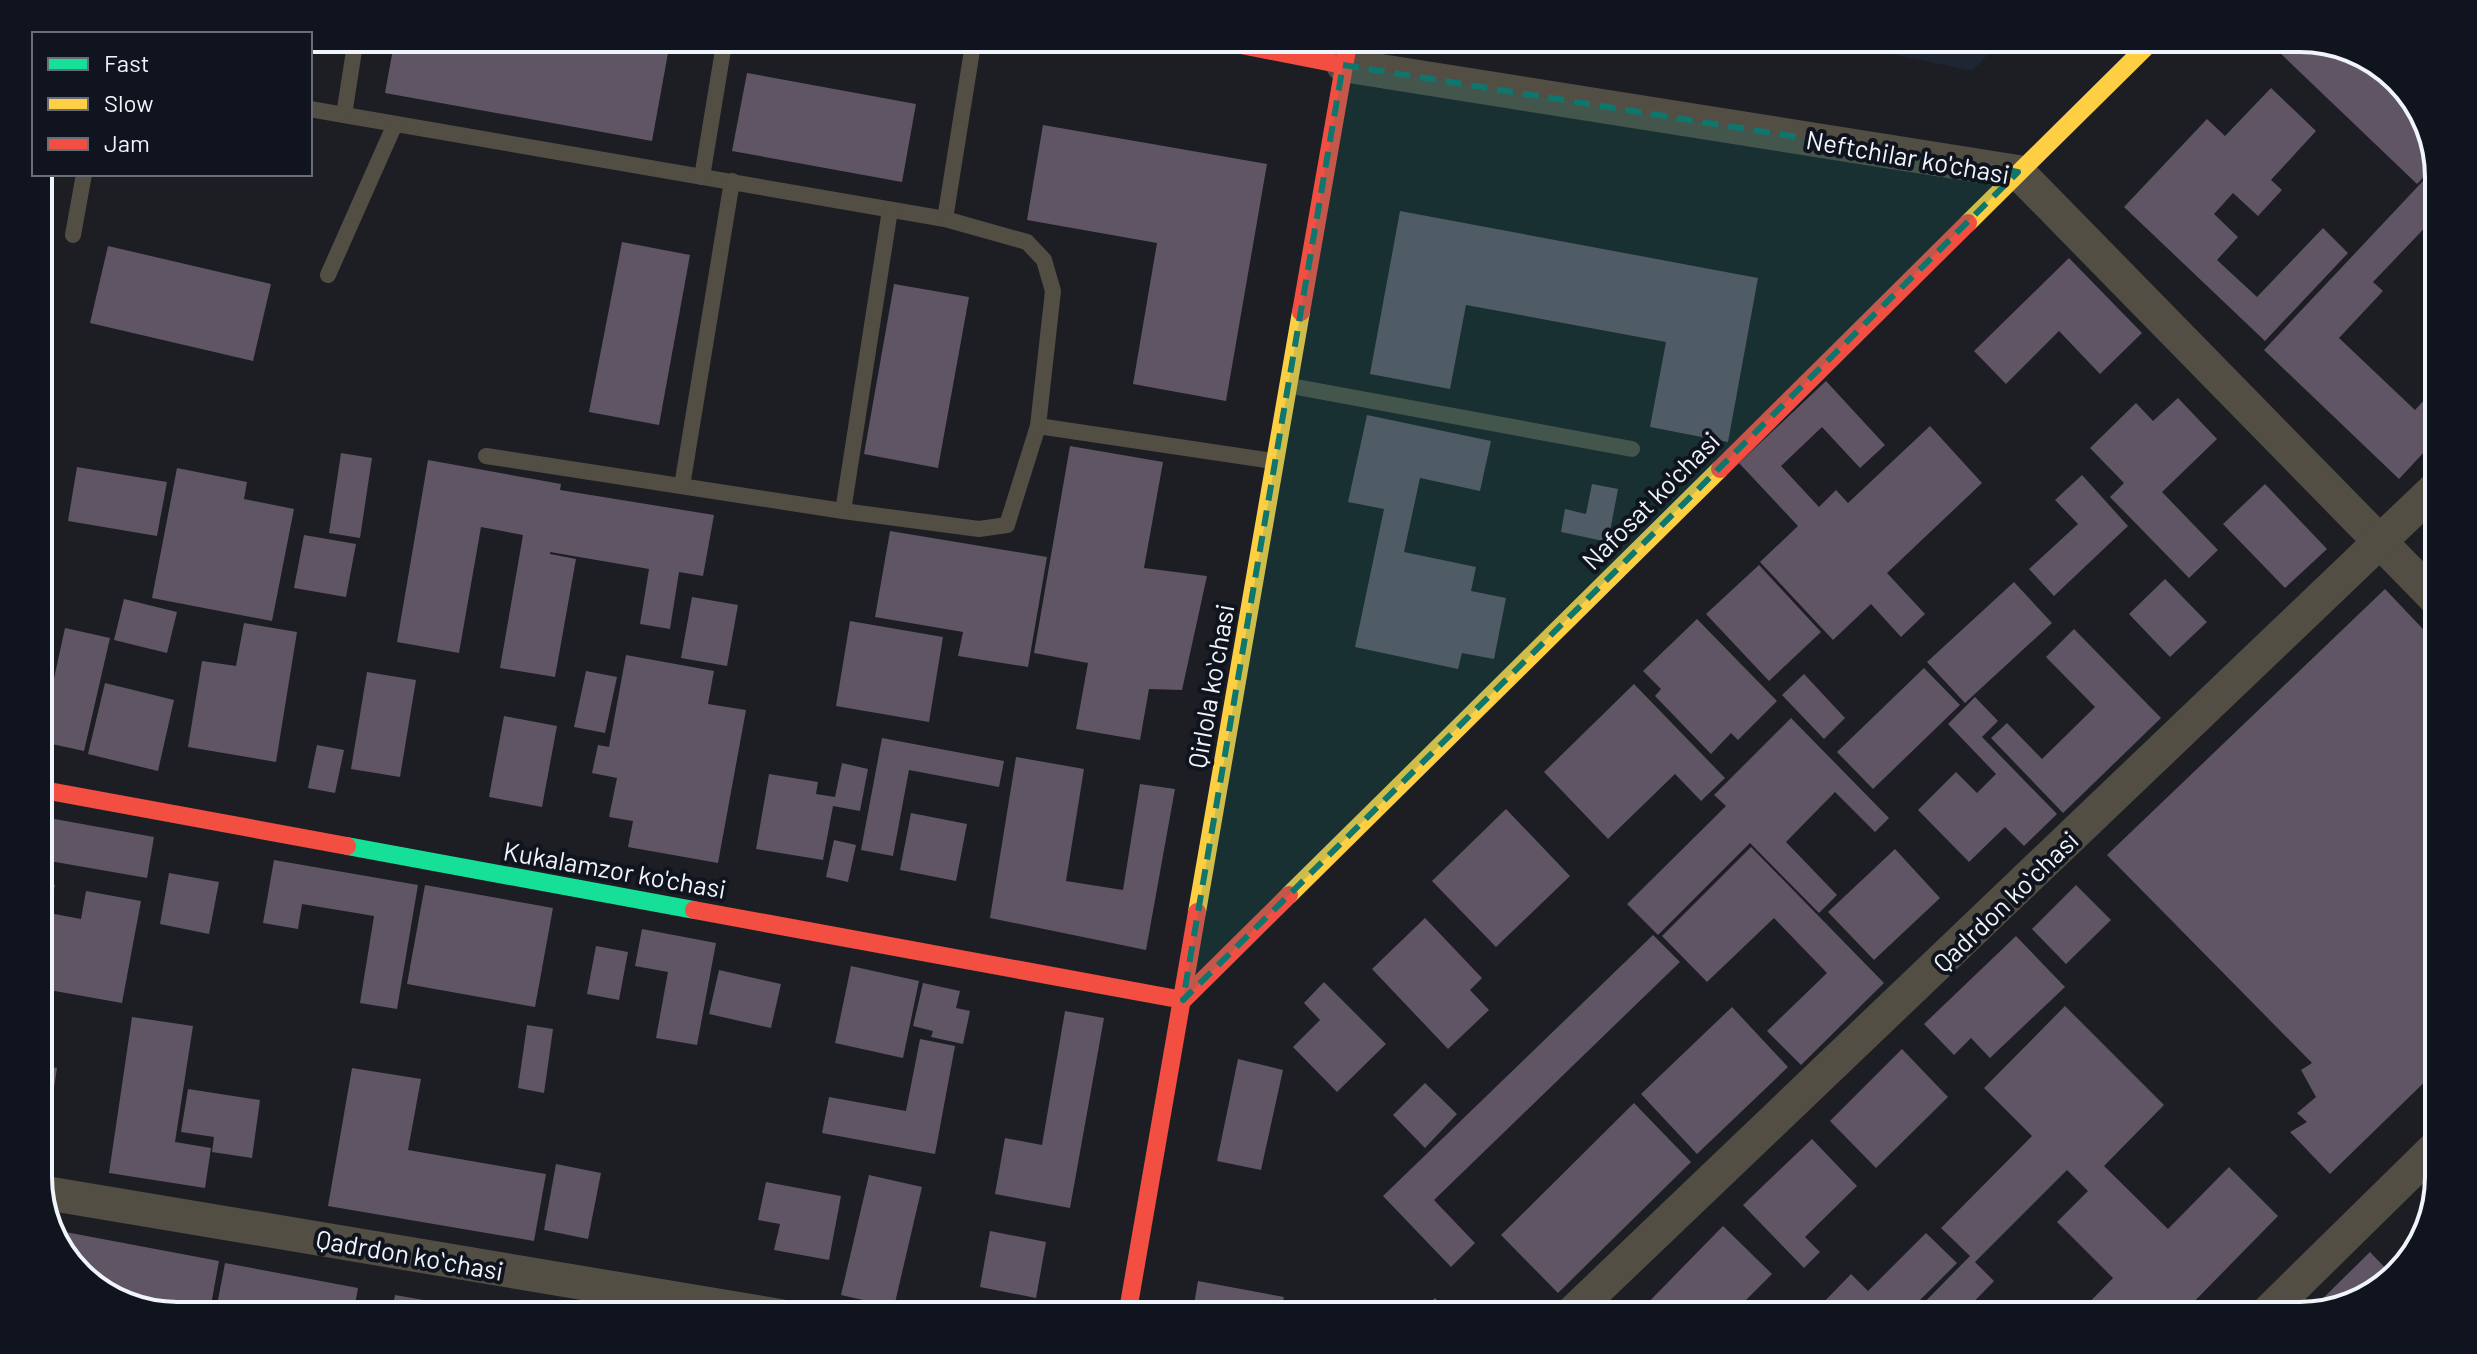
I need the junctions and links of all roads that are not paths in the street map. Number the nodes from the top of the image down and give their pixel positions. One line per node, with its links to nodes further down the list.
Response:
1 (354, 52): 7 (lane)
2 (723, 52): 11 (lane)
3 (972, 52): 14 (lane)
4 (1346, 52): 9 (street, Neftchilar ko'chasi); 17 (street, Qirlola koʻchasi)
5 (2141, 52): 9 (street, Nafosat ko'chasi)
6 (312, 109): 7 (lane)
7 (344, 115): 8 (lane)
8 (395, 124): 11 (lane); 16 (lane)
9 (2018, 172): 25 (street, Neftchilar ko'chasi); 28 (street, Nafosat ko'chasi)
10 (84, 176): 15 (lane)
11 (702, 177): 12 (lane)
12 (732, 181): 13 (lane); 22 (lane)
13 (890, 210): 14 (lane); 24 (lane)
14 (945, 219): 18 (lane)
15 (73, 235)
16 (328, 275)
17 (1288, 386): 19 (lane); 21 (street, Qirlola koʻchasi)
18 (1038, 426): 21 (lane); 24 (lane)
19 (1632, 449)
20 (486, 456): 22 (lane)
21 (1275, 461): 28 (street, Qirlola koʻchasi)
22 (682, 486): 24 (lane)
23 (2425, 499): 25 (street, Qadrdon koʻchasi)
24 (843, 511)
25 (2381, 543): 26 (street, Neftchilar ko'chasi); 33 (street, Qadrdon koʻchasi)
26 (2425, 588)
27 (52, 792): 28 (street, Kukalamzor ko'chasi)
28 (1183, 1000): 32 (street, Qirlola koʻchasi)
29 (2425, 1158): 34 (street)
30 (53, 1194): 31 (street, Qadrdon koʻchasi)
31 (696, 1302)
32 (1129, 1302)
33 (1584, 1302)
34 (2278, 1302)

